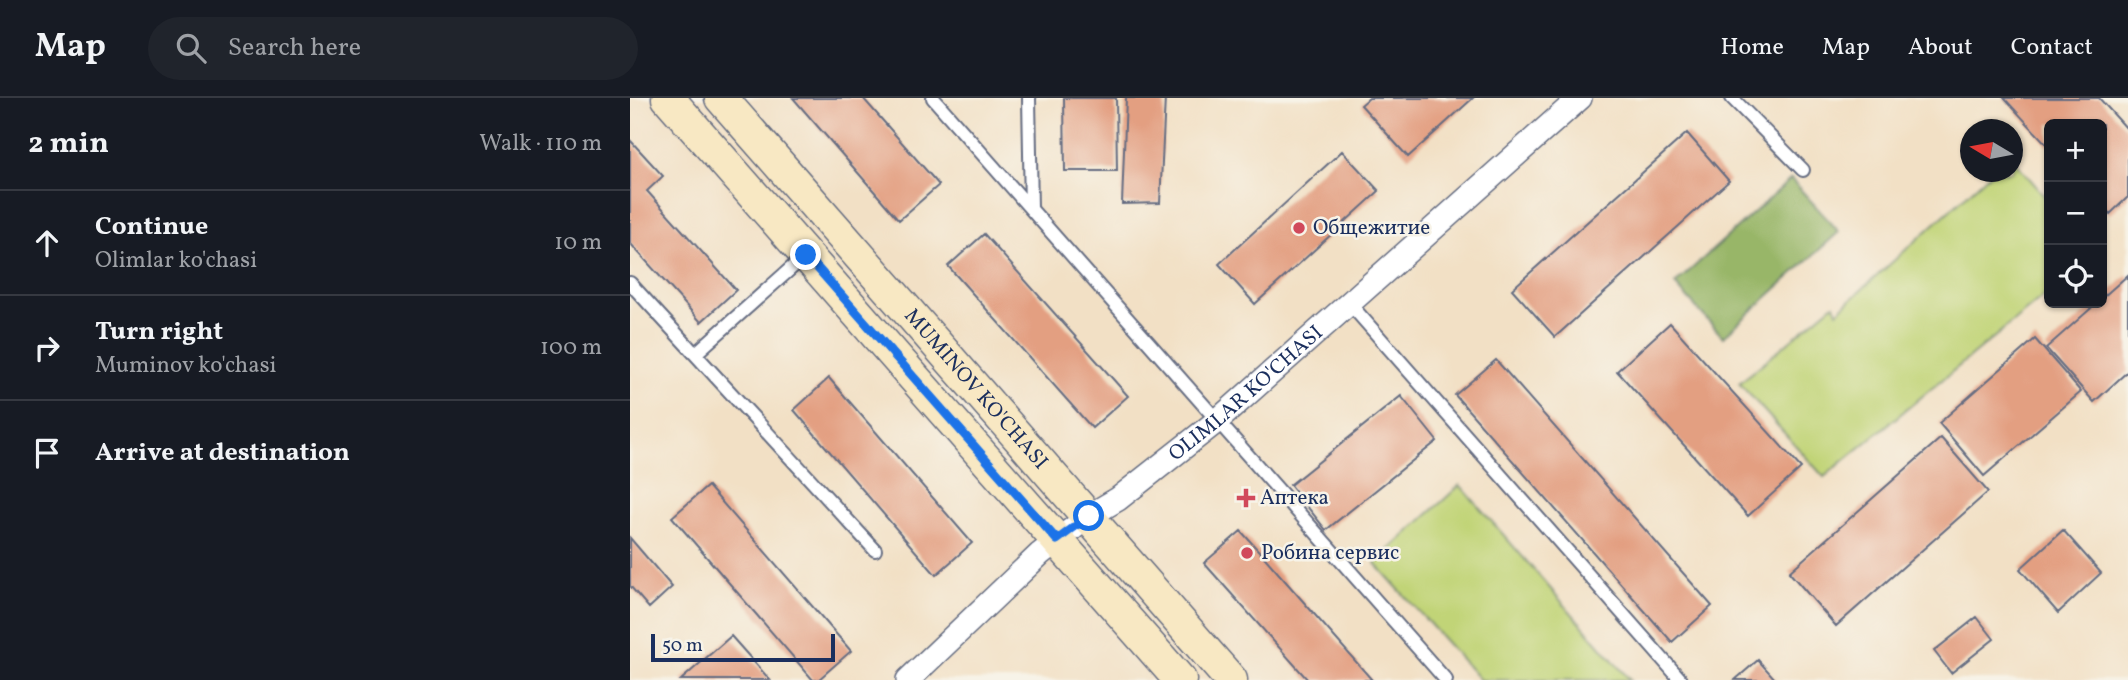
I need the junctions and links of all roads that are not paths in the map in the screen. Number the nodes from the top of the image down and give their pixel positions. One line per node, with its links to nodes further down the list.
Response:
1 (668, 98): 9 (main road, MUMINOV KO'CHASI)
2 (721, 98): 14 (main road, MUMINOV KO'CHASI)
3 (933, 98): 8 (lane)
4 (1029, 98): 8 (lane)
5 (1580, 98): 11 (street, OLIMLAR KO'CHASI)
6 (1732, 98): 7 (lane)
7 (1803, 170)
8 (1031, 209): 13 (lane)
9 (806, 255): 12 (lane); 15 (main road, MUMINOV KO'CHASI)
10 (630, 283): 12 (lane)
11 (1350, 304): 13 (street, OLIMLAR KO'CHASI); 21 (lane)
12 (695, 354): 16 (lane)
13 (1217, 421): 14 (street, OLIMLAR KO'CHASI); 20 (lane)
14 (1089, 516): 15 (street, OLIMLAR KO'CHASI); 19 (main road, MUMINOV KO'CHASI)
15 (1057, 540): 17 (street, OLIMLAR KO'CHASI); 18 (main road, MUMINOV KO'CHASI)
16 (875, 550)
17 (908, 680)
18 (1180, 680)
19 (1231, 680)
20 (1446, 680)
21 (1681, 680)

